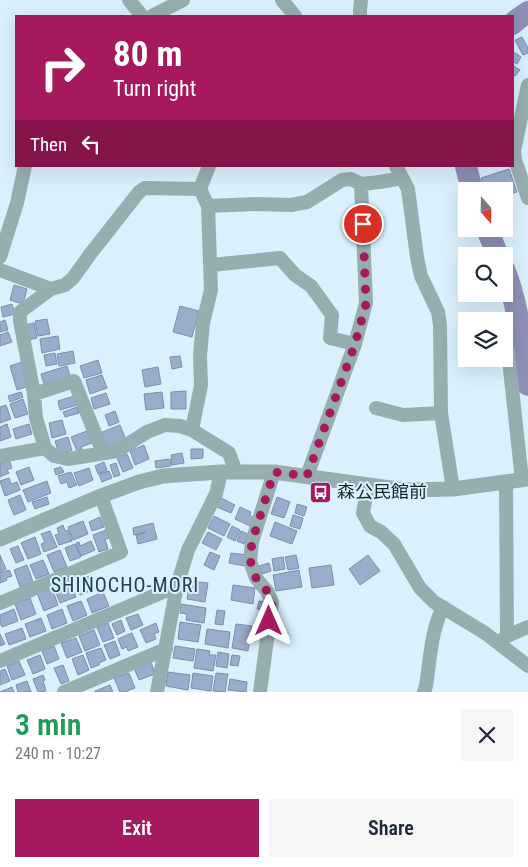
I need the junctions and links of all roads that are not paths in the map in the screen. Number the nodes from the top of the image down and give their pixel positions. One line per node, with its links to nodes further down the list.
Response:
1 (129, 0): 5 (street)
2 (183, 0): 6 (street)
3 (282, 0): 7 (street)
4 (361, 0): 8 (street)
5 (141, 15)
6 (154, 15)
7 (294, 15)
8 (360, 15)
9 (528, 85): 15 (street)
10 (25, 167): 17 (street)
11 (209, 167): 14 (street)
12 (399, 172): 13 (street); 25 (street)
13 (361, 184): 16 (street); 21 (street)
14 (200, 189): 16 (street); 20 (street)
15 (528, 198)
16 (208, 206): 18 (street)
17 (0, 256)
18 (211, 265): 21 (street); 26 (street)
19 (0, 270): 20 (street)
20 (51, 289): 23 (street)
21 (355, 344): 32 (street)
22 (510, 367): 33 (street)
23 (34, 394): 27 (street); 28 (street)
24 (376, 408): 25 (street)
25 (441, 413): 36 (street)
26 (192, 430): 28 (street); 30 (street)
27 (45, 448): 28 (street); 29 (street)
28 (103, 453)
29 (0, 456)
30 (228, 472): 31 (street); 37 (street); 39 (street)
31 (274, 472): 32 (street); 50 (street)
32 (307, 476): 35 (street)
33 (525, 480): 34 (street)
34 (506, 482): 36 (street); 43 (street)
35 (368, 485): 36 (street); 41 (street)
36 (453, 489)
37 (101, 496): 38 (street); 40 (street)
38 (1, 534)
39 (177, 586): 44 (street); 46 (street)
40 (0, 603)
41 (443, 607): 43 (street); 51 (street)
42 (528, 626): 43 (street)
43 (503, 640): 45 (street)
44 (166, 650): 48 (street); 49 (street)
45 (522, 653): 47 (street)
46 (0, 661)
47 (528, 666)
48 (64, 692)
49 (157, 692)
50 (260, 692)
51 (424, 692)

